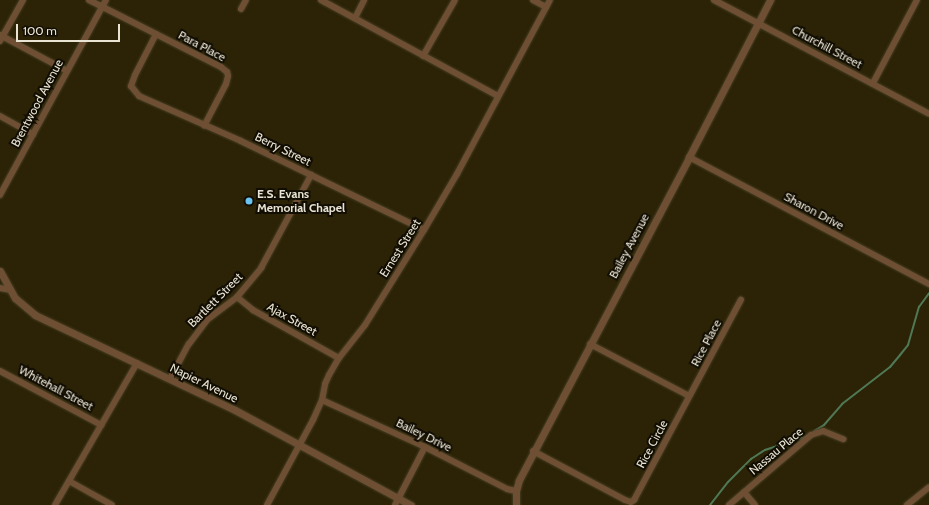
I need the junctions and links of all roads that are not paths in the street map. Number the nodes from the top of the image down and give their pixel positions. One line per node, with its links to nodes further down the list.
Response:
1 (23, 0): 19 (street)
2 (90, 0): 13 (street)
3 (106, 0): 13 (street, Brentwood Avenue)
4 (246, 0): 15 (street)
5 (321, 0): 16 (street)
6 (364, 0): 16 (street)
7 (455, 0): 20 (street)
8 (533, 0): 14 (street)
9 (550, 0): 14 (street, Ernest Street)
10 (714, 0): 17 (street, Churchill Street)
11 (770, 0): 17 (street, Bailey Avenue)
12 (917, 0): 22 (street)
13 (102, 7): 18 (street); 21 (street, Brentwood Avenue)
14 (546, 7): 23 (street, Ernest Street)
15 (241, 9)
16 (354, 18): 20 (street)
17 (758, 23): 22 (street, Churchill Street); 28 (street, Bailey Avenue)
18 (156, 34): 26 (street, Para Place); 26 (street, Berry Street)
19 (1, 37): 21 (street)
20 (424, 56): 23 (street)
21 (67, 71): 27 (street, Brentwood Avenue)
22 (873, 83): 24 (street, Churchill Street)
23 (498, 96): 31 (street, Ernest Street)
24 (929, 114)
25 (0, 116): 27 (street)
26 (204, 126): 29 (street, Berry Street)
27 (33, 134): 30 (street, Brentwood Avenue)
28 (689, 157): 33 (street, Sharon Drive); 38 (street, Bailey Avenue)
29 (311, 175): 31 (street, Berry Street); 36 (street, Bartlett Street)
30 (0, 196)
31 (424, 230): 39 (street, Ernest Street)
32 (0, 271): 35 (street, Napier Avenue)
33 (929, 284)
34 (0, 288): 35 (street)
35 (10, 290): 40 (street, Napier Avenue)
36 (237, 297): 39 (street, Ajax Street); 42 (street, Bartlett Street)
37 (741, 300): 43 (street, Rice Place)
38 (590, 344): 43 (street); 49 (street, Bailey Avenue)
39 (338, 358): 44 (street, Ernest Street)
40 (136, 363): 42 (street, Napier Avenue); 45 (street)
41 (0, 371): 45 (street, Whitehall Street)
42 (170, 379): 47 (street, Napier Avenue)
43 (689, 396): 49 (street, Rice Circle)
44 (322, 400): 47 (street, Ernest Street); 48 (street, Bailey Drive)
45 (101, 425): 50 (street)
46 (843, 439): 53 (street, Nassau Place)
47 (299, 445): 54 (street, Napier Avenue); 57 (street, Ernest Street)
48 (425, 447): 52 (street, Bailey Drive); 54 (street)
49 (533, 452): 52 (street, Bailey Avenue)
50 (69, 480): 55 (street); 56 (street)
51 (929, 487): 62 (street)
52 (516, 491): 59 (street, Bailey Avenue)
53 (744, 492): 60 (street, Nassau Place); 61 (street)
54 (397, 502): 58 (street, Napier Avenue)
55 (55, 505)
56 (112, 505)
57 (267, 505)
58 (411, 505)
59 (516, 505)
60 (729, 505)
61 (755, 505)
62 (907, 505)

